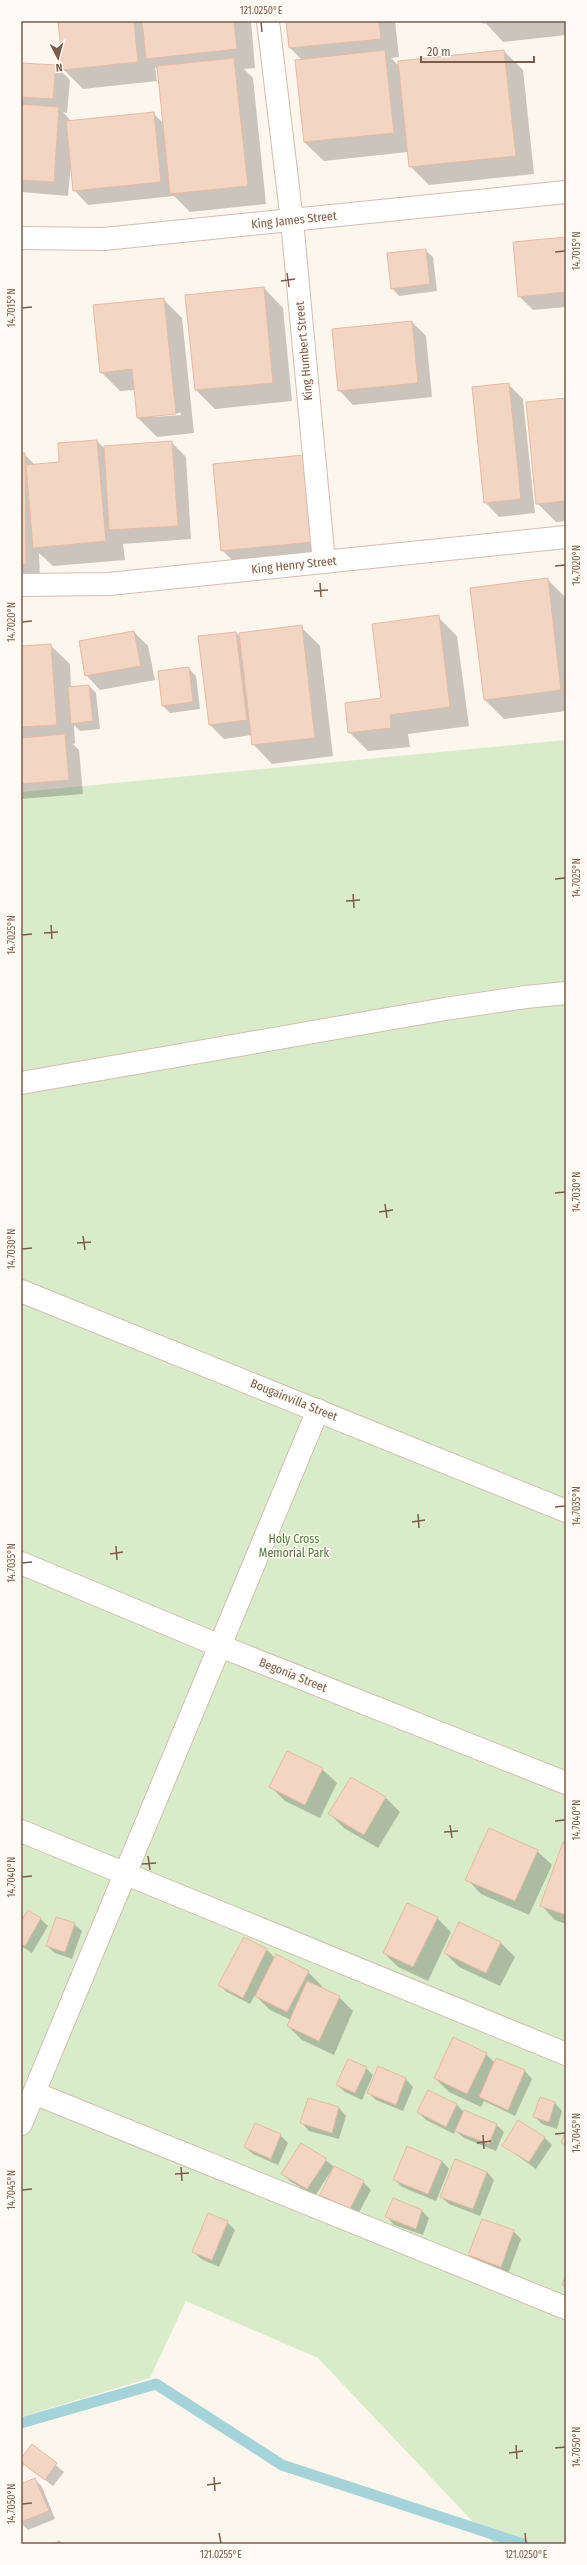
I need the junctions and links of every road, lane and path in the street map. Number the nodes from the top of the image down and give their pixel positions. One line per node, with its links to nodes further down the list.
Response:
1 (268, 21): 3 (street, King Humbert Street)
2 (566, 192): 3 (street, King James Street)
3 (292, 221): 4 (street, King James Street); 6 (street, King Humbert Street)
4 (21, 238)
5 (566, 537): 6 (street, King Henry Street)
6 (324, 562): 7 (street, King Henry Street)
7 (21, 585)
8 (566, 993): 9 (street)
9 (21, 1083)
10 (21, 1291): 11 (street, Bougainvilla Street)
11 (318, 1410): 12 (street, Bougainvilla Street); 14 (street)
12 (566, 1511)
13 (21, 1563): 14 (street, Begonia Street)
14 (220, 1646): 15 (street, Begonia Street); 17 (street)
15 (566, 1783)
16 (21, 1831): 17 (street)
17 (125, 1874): 18 (street); 19 (street)
18 (566, 2054)
19 (34, 2093): 20 (street); 21 (street)
20 (21, 2124)
21 (566, 2308)

